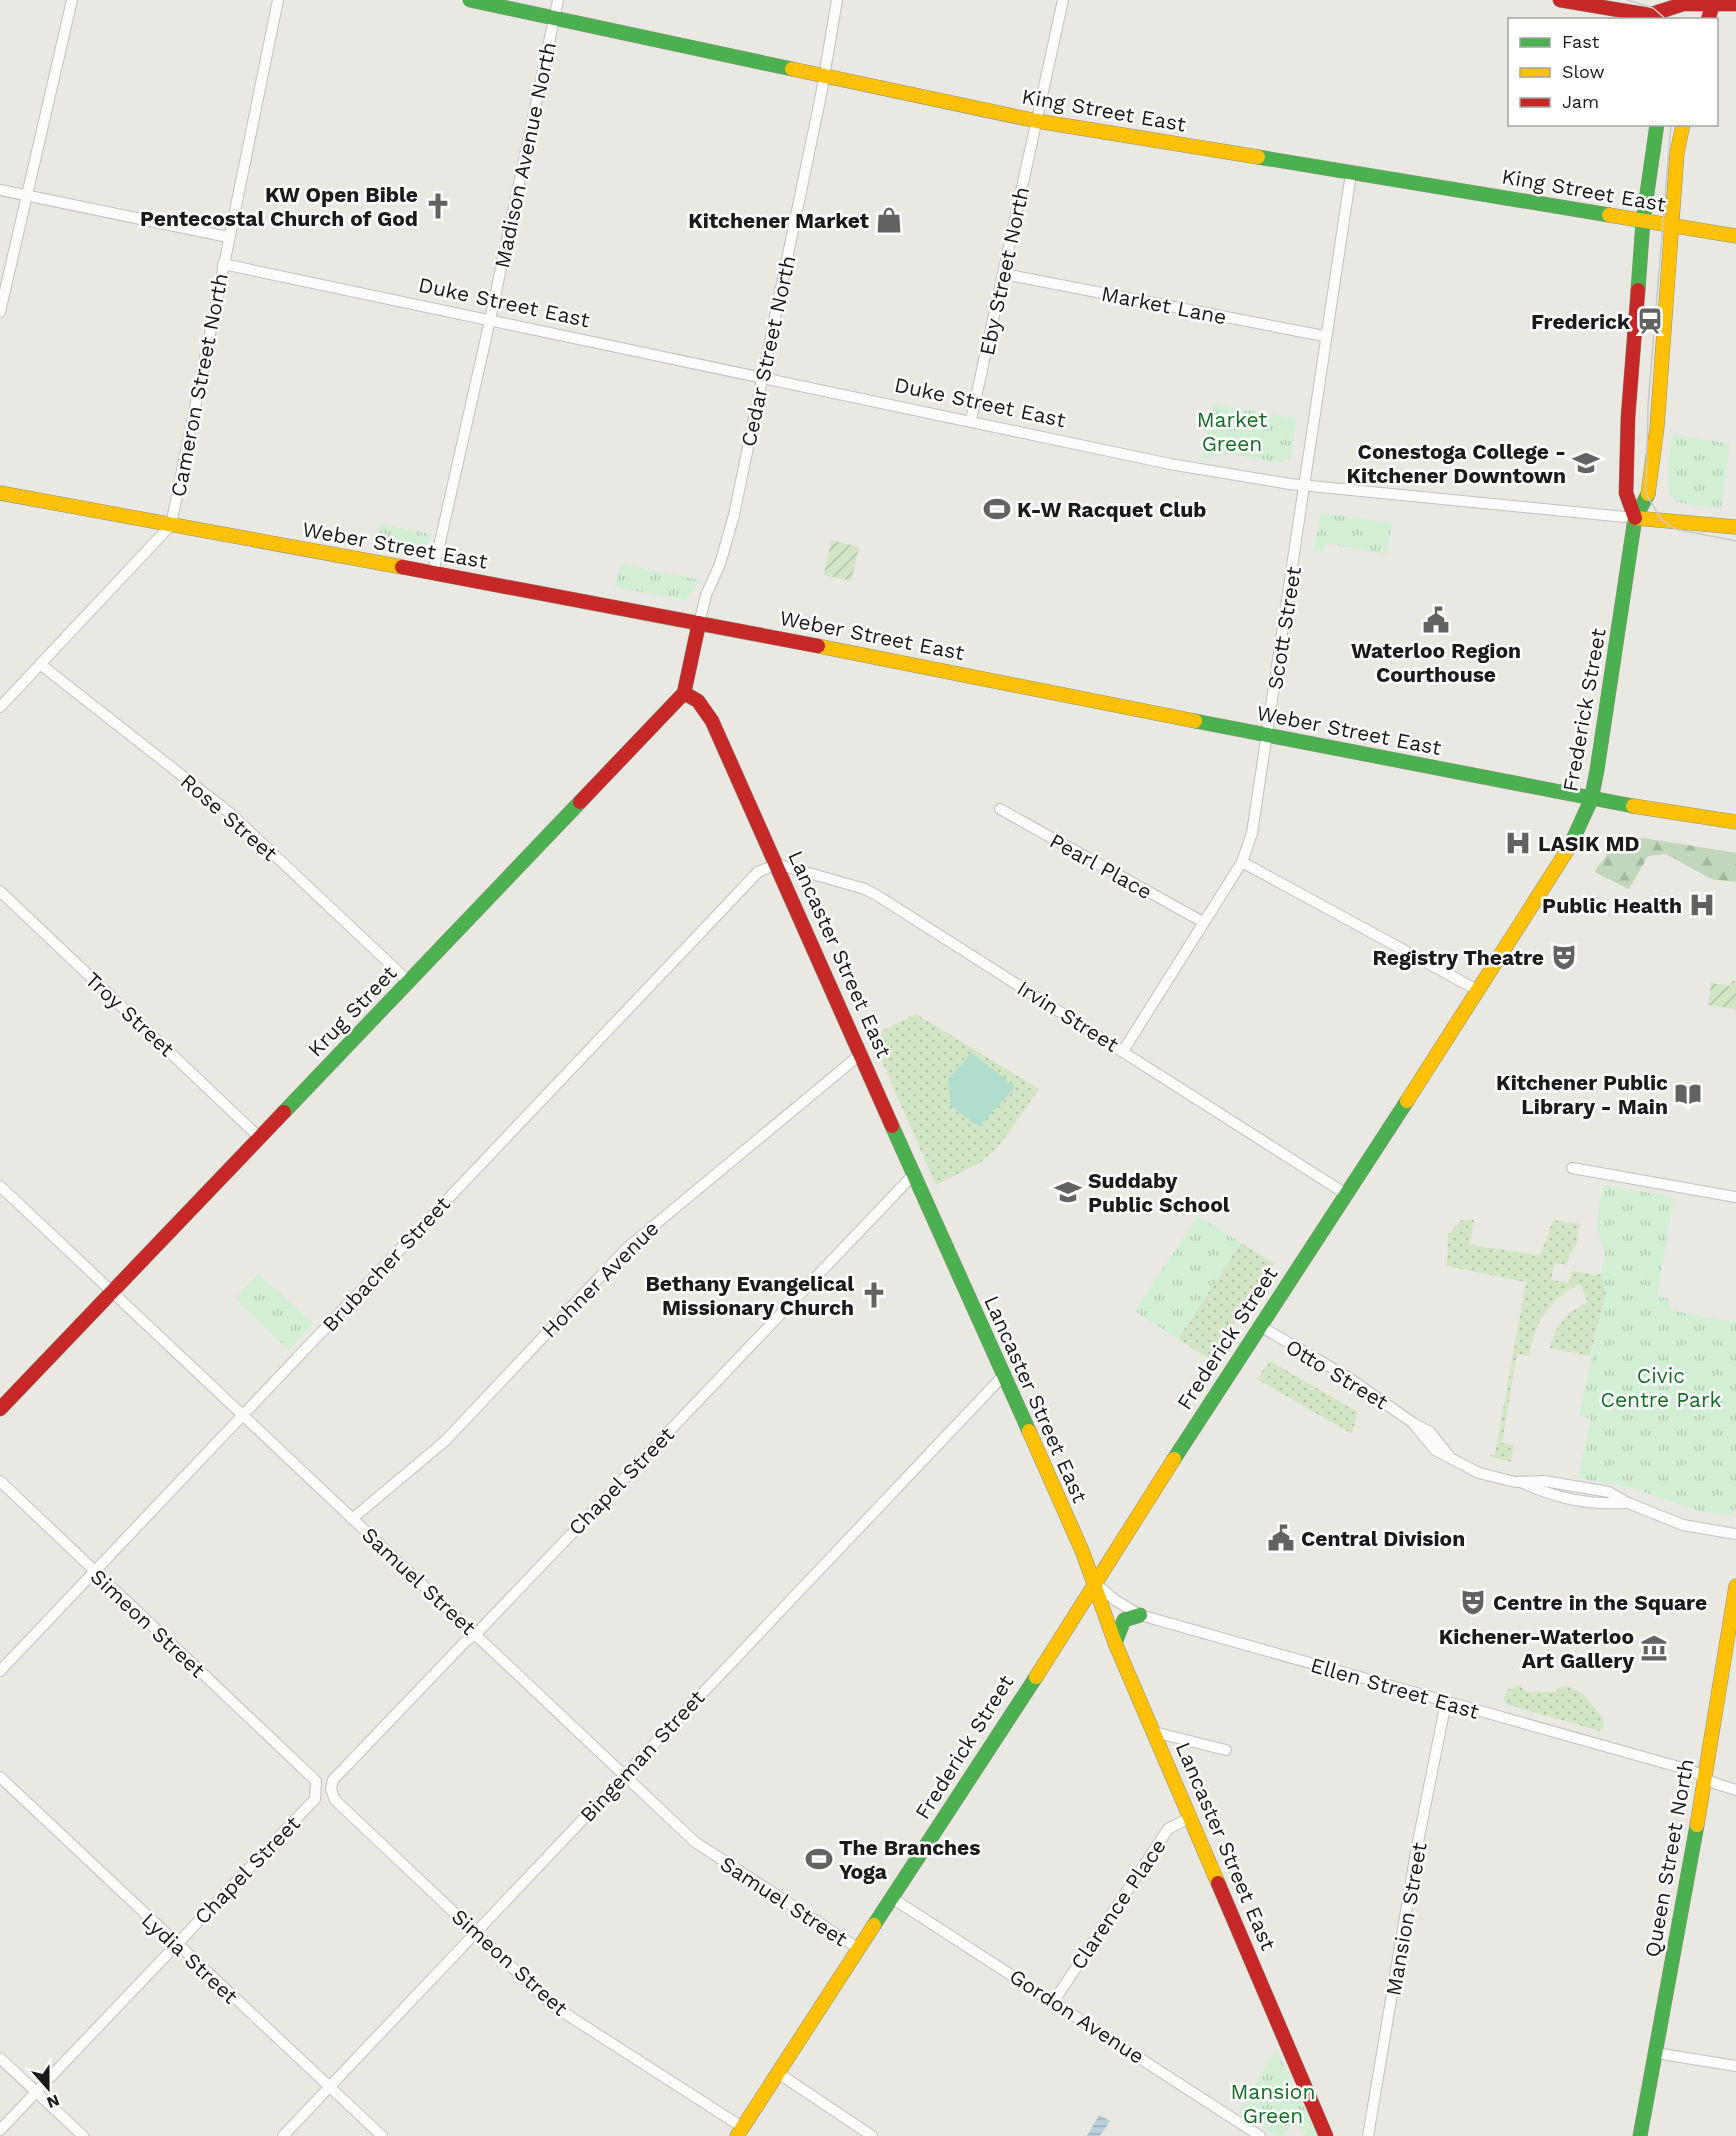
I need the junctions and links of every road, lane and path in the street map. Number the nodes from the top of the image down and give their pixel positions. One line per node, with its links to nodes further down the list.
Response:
1 (72, 0): 21 (street)
2 (278, 0): 25 (street, Cameron Street North)
3 (470, 0): 11 (main road, King Street East)
4 (558, 0): 11 (street, Madison Avenue North)
5 (837, 0): 15 (street, Cedar Street North)
6 (1062, 0): 16 (street, Eby Street North)
7 (1560, 0): 12 (main road)
8 (1682, 1): 9 (main road); 12 (main road); 13 (main road)
9 (1714, 2): 10 (main road); 14 (main road)
10 (1736, 4)
11 (554, 17): 15 (main road, King Street East); 29 (street, Madison Avenue North)
12 (1653, 17)
13 (1677, 18)
14 (1709, 18)
15 (824, 75): 16 (main road, King Street East); 31 (street, Cedar Street North)
16 (1037, 121): 19 (main road, King Street East); 27 (street, Eby Street North)
17 (1657, 126): 22 (main road, Frederick Street)
18 (1683, 126): 23 (main road, Frederick Street)
19 (1351, 173): 22 (main road, King Street East); 30 (street, Scott Street)
20 (0, 190): 21 (street)
21 (25, 195): 25 (street); 28 (street)
22 (1644, 221): 23 (main road, King Street East); 35 (main road, Frederick Street)
23 (1672, 226): 24 (main road, King Street East); 35 (main road, Frederick Street)
24 (1736, 236)
25 (228, 237): 26 (street, Cameron Street North)
26 (223, 264): 29 (street, Duke Street East); 36 (street, Cameron Street North)
27 (1004, 274): 30 (street, Market Lane); 32 (street, Eby Street North)
28 (0, 312)
29 (490, 320): 31 (street, Duke Street East); 38 (street, Madison Avenue North)
30 (1324, 336): 33 (street, Scott Street)
31 (762, 378): 32 (street, Duke Street East); 39 (street, Cedar Street North)
32 (971, 420): 33 (street, Duke Street East)
33 (1305, 486): 35 (street, Duke Street East); 43 (street, Scott Street)
34 (0, 493): 36 (main road, Weber Street East)
35 (1635, 518): 37 (main road, Duke Street East); 44 (main road, Frederick Street)
36 (171, 525): 38 (main road, Weber Street East); 40 (street, Cameron Street North)
37 (1736, 527)
38 (433, 573): 39 (main road, Weber Street East)
39 (699, 623): 41 (main road); 43 (main road, Weber Street East)
40 (40, 664): 42 (street, Cameron Street North); 51 (street, Rose Street)
41 (684, 693): 48 (main road, Lancaster Street East); 51 (main road, Krug Street)
42 (0, 707)
43 (1268, 735): 44 (main road, Weber Street East); 47 (street, Scott Street)
44 (1592, 800): 46 (main road, Weber Street East); 52 (main road, Frederick Street)
45 (1000, 809): 50 (street, Pearl Place)
46 (1736, 822)
47 (1242, 862): 50 (street, Scott Street); 52 (street)
48 (777, 864): 53 (street, Irvin Street); 54 (main road, Lancaster Street East); 65 (street, Brubacher Street)
49 (0, 891): 55 (street, Troy Street)
50 (1203, 922): 53 (street, Scott Street)
51 (408, 981): 55 (main road, Krug Street)
52 (1479, 991): 59 (main road, Frederick Street)
53 (1123, 1051): 59 (street, Irvin Street)
54 (862, 1053): 57 (main road, Lancaster Street East); 67 (street, Hohner Avenue)
55 (260, 1138): 61 (main road, Krug Street)
56 (1572, 1168): 60 (street)
57 (914, 1174): 63 (main road, Lancaster Street East); 73 (street, Chapel Street)
58 (0, 1186): 61 (street, Samuel Street)
59 (1346, 1194): 62 (main road, Frederick Street)
60 (1736, 1197)
61 (112, 1291): 64 (main road, Krug Street); 65 (street, Samuel Street)
62 (1260, 1326): 68 (street, Otto Street); 70 (main road, Frederick Street)
63 (1002, 1377): 70 (main road, Lancaster Street East); 79 (street, Bingeman Street)
64 (0, 1409)
65 (243, 1415): 67 (street, Samuel Street); 69 (street, Brubacher Street)
66 (0, 1481): 69 (street, Simeon Street)
67 (352, 1519): 73 (street, Samuel Street)
68 (1736, 1534)
69 (94, 1573): 75 (street, Brubacher Street); 84 (street, Simeon Street)
70 (1093, 1581): 72 (street, Ellen Street East); 74 (main road, Lancaster Street East); 86 (main road, Frederick Street)
71 (1736, 1586): 81 (main road, Queen Street North)
72 (1140, 1615): 74 (main road); 76 (street, Ellen Street East)
73 (476, 1634): 79 (street, Samuel Street); 82 (street, Chapel Street)
74 (1115, 1643): 77 (main road, Lancaster Street East)
75 (0, 1671)
76 (1446, 1702): 81 (street, Ellen Street East); 105 (street, Mansion Street)
77 (1154, 1732): 78 (street); 85 (main road, Lancaster Street East)
78 (1226, 1750)
79 (624, 1776): 87 (street, Bingeman Street); 89 (street, Samuel Street)
80 (0, 1777): 88 (street, Lydia Street)
81 (1705, 1779): 83 (street, Ellen Street East); 91 (main road, Queen Street North)
82 (331, 1789): 87 (street, Simeon Street)
83 (1736, 1790)
84 (317, 1791): 88 (street, Chapel Street)
85 (1191, 1817): 90 (street, Clarence Place); 104 (main road, Lancaster Street East)
86 (892, 1898): 89 (main road, Frederick Street); 90 (street, Gordon Avenue)
87 (476, 1933): 95 (street, Bingeman Street); 98 (street, Simeon Street)
88 (175, 1944): 95 (street, Lydia Street); 96 (street, Chapel Street)
89 (859, 1949): 94 (main road, Frederick Street)
90 (1054, 2001): 103 (street, Gordon Avenue)
91 (1656, 2053): 93 (street); 106 (main road, Queen Street North)
92 (0, 2058): 96 (street)
93 (1736, 2066)
94 (778, 2073): 98 (main road, Frederick Street); 102 (street)
95 (327, 2088): 100 (street, Bingeman Street); 101 (street, Lydia Street)
96 (37, 2092): 97 (street, Chapel Street); 99 (street)
97 (0, 2130)
98 (739, 2132)
99 (83, 2136)
100 (283, 2136)
101 (382, 2136)
102 (872, 2136)
103 (1260, 2136)
104 (1326, 2136)
105 (1368, 2136)
106 (1640, 2136)

